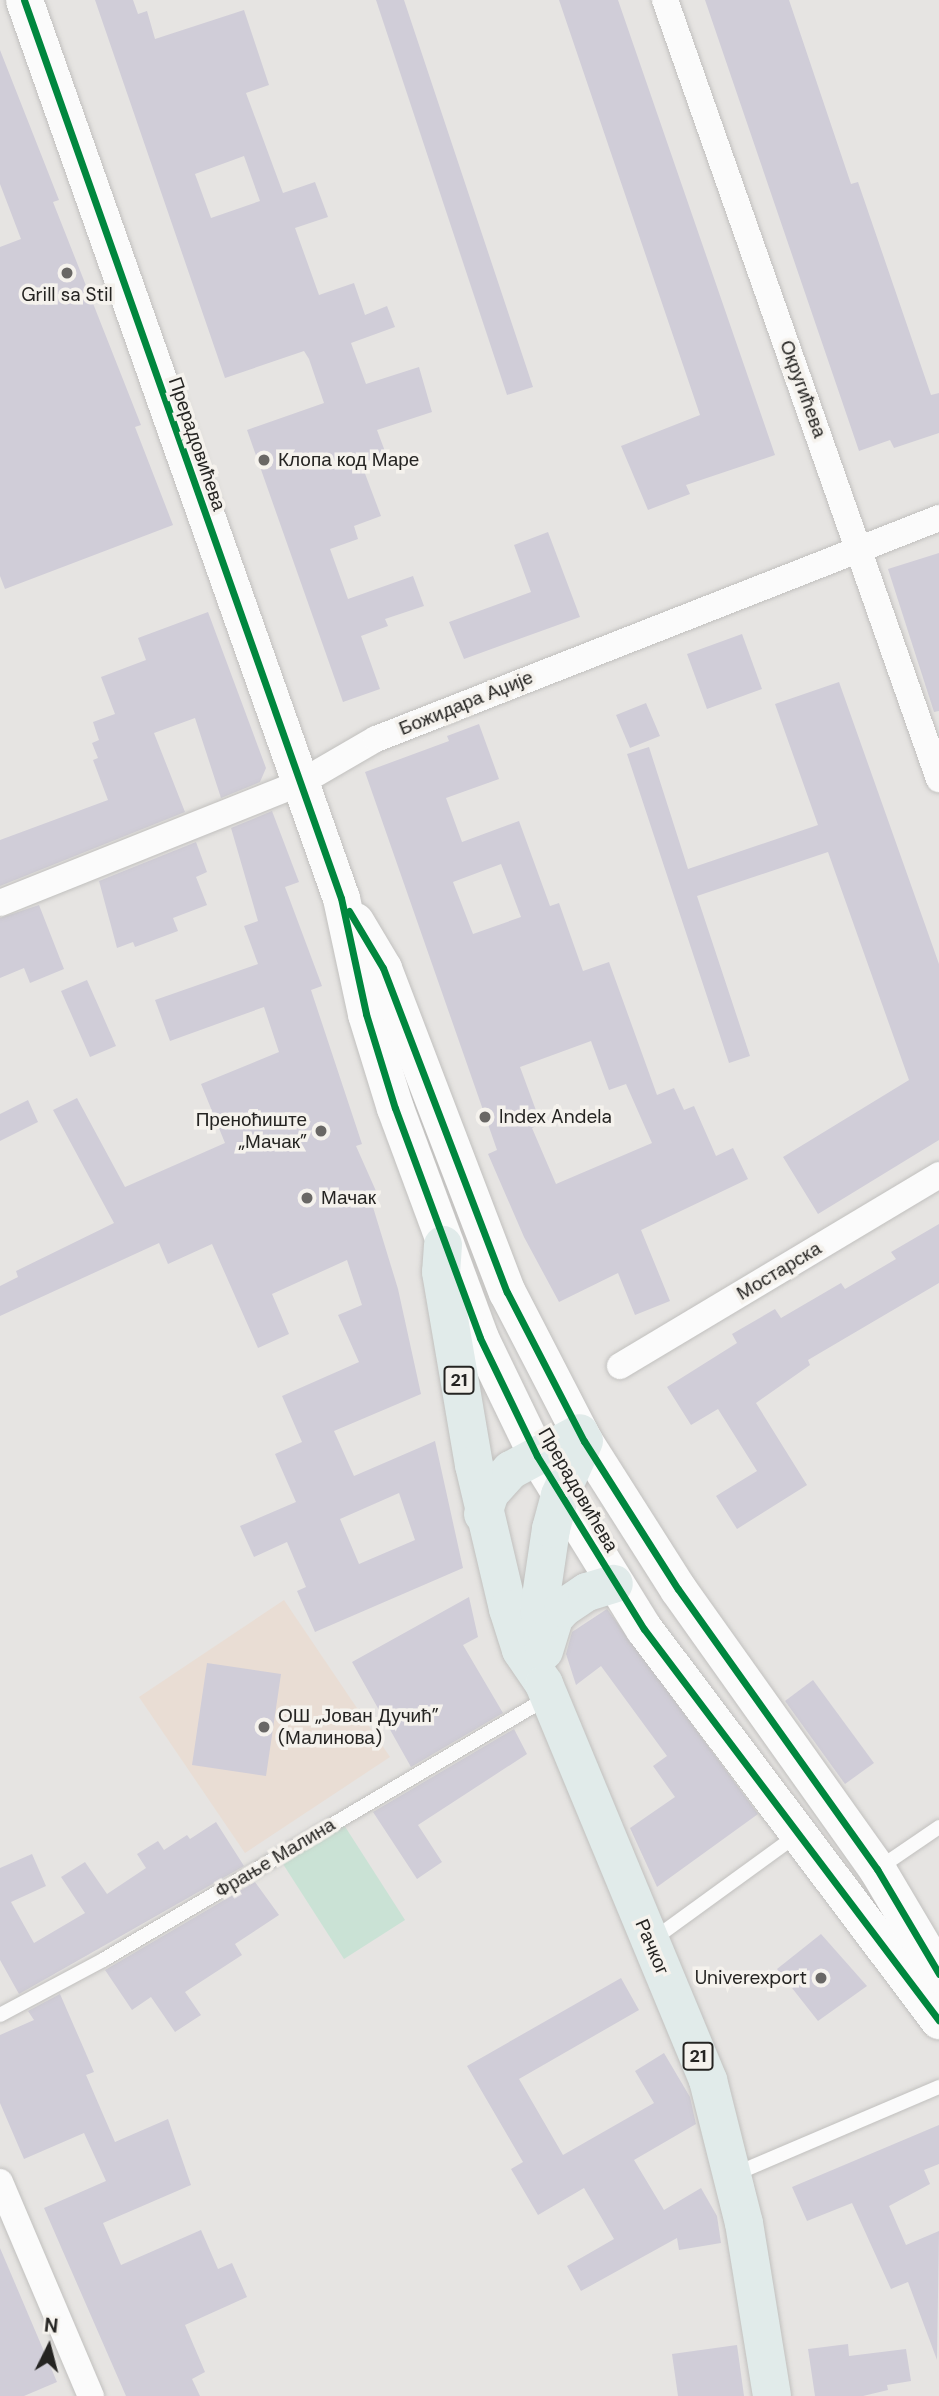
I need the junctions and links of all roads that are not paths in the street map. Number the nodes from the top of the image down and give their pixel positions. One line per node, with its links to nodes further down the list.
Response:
1 (24, 0): 6 (main road, Прерадовићева)
2 (665, 0): 4 (street, Округићева)
3 (939, 518): 4 (street, Божидара Аџије)
4 (860, 548): 5 (street, Округићева); 6 (street, Божидара Аџије)
5 (939, 779)
6 (300, 783): 7 (main road, Прерадовићева); 8 (street, Божидара Аџије)
7 (341, 898): 10 (main road, Прерадовићева); 12 (main road, Прерадовићева)
8 (0, 903)
9 (939, 1175): 11 (street, Мостарска)
10 (443, 1245): 13 (main road, Прерадовићева); 15 (main road, 21)
11 (620, 1367)
12 (582, 1437): 13 (main road); 14 (main road, 21); 21 (main road, Прерадовићева)
13 (537, 1456): 14 (main road, Прерадовићева); 15 (main road)
14 (560, 1495): 16 (main road, Прерадовићева); 17 (main road, 21)
15 (483, 1514): 18 (main road, Рачког / 21)
16 (614, 1584): 17 (main road); 20 (main road, Прерадовићева)
17 (544, 1646): 18 (main road, 21)
18 (546, 1691): 22 (main road, Рачког / 21); 24 (lane, Фрање Малина)
19 (939, 1827): 21 (lane)
20 (797, 1835): 22 (lane); 25 (main road, Прерадовићева)
21 (877, 1869): 23 (main road, Прерадовићева)
22 (650, 1942): 27 (main road, Рачког / 21)
23 (939, 1974)
24 (0, 2015)
25 (939, 2020)
26 (939, 2087): 27 (lane)
27 (734, 2175): 30 (main road, Рачког / 21)
28 (0, 2182): 29 (street)
29 (83, 2394)
30 (772, 2396)

